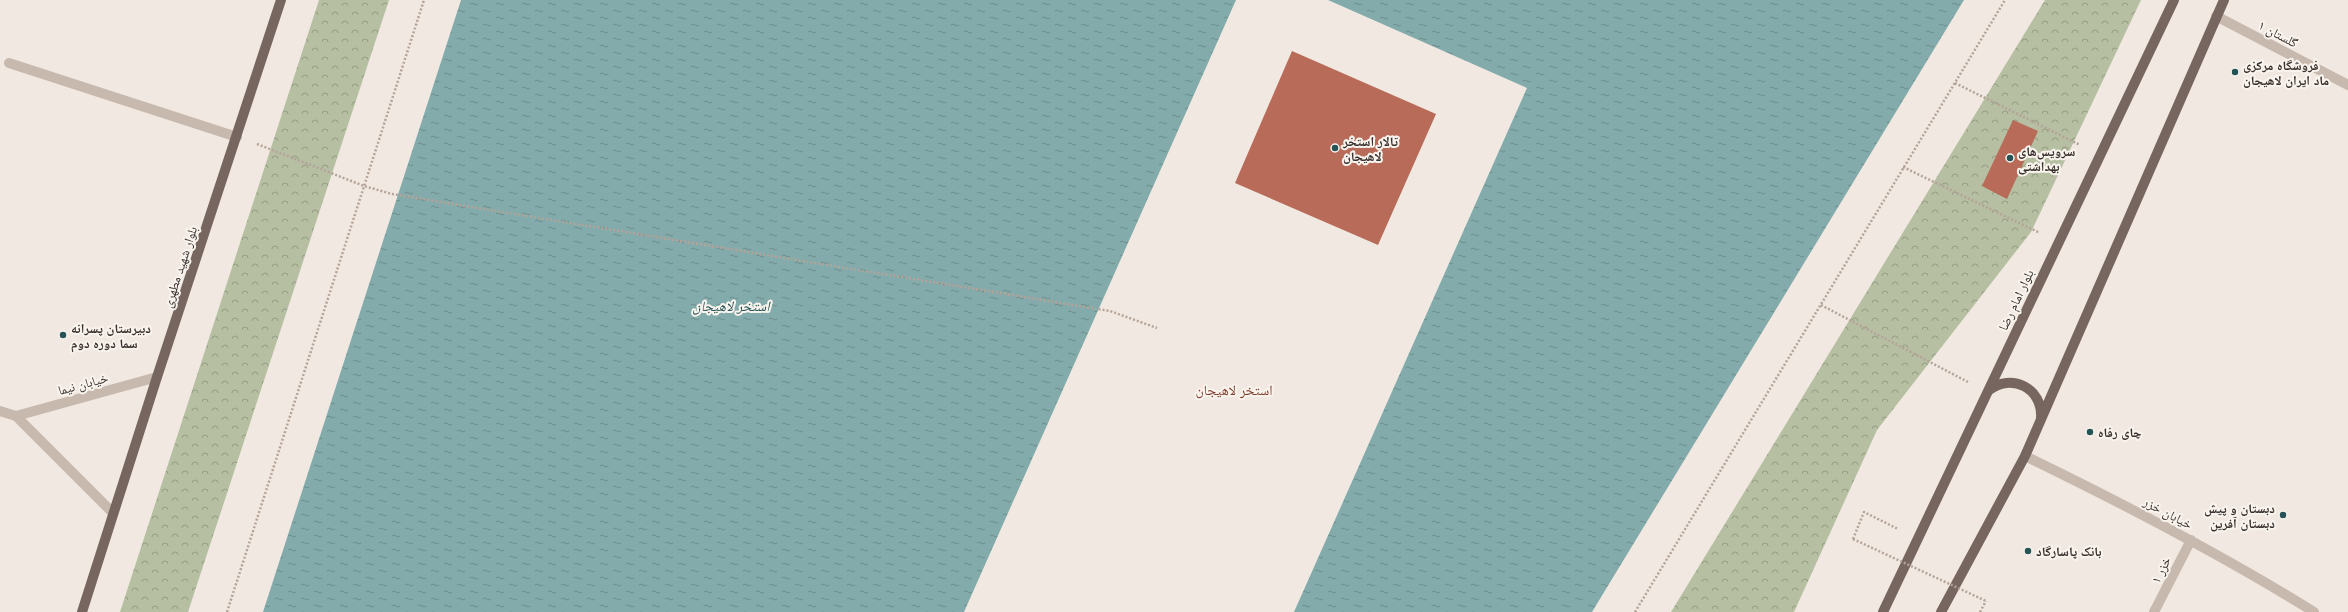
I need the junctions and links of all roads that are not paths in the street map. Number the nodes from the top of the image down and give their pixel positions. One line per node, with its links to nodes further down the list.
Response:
1 (282, 0): 7 (main road, بلوار شهید مطهری)
2 (2174, 0): 9 (main road, بلوار امام رضا)
3 (2224, 0): 4 (main road)
4 (2216, 16): 6 (street, گلستان ۱); 12 (main road)
5 (9, 63): 7 (street)
6 (2348, 85)
7 (237, 136): 8 (main road, بلوار شهید مطهری)
8 (157, 377): 11 (street, خیابان نیما); 14 (main road, بلوار شهید مطهری)
9 (1987, 392): 12 (main road); 17 (main road, بلوار امام رضا)
10 (0, 411): 11 (street)
11 (16, 416): 14 (street)
12 (2040, 422): 13 (main road)
13 (2025, 456): 15 (street, خیابان خزر); 18 (main road)
14 (113, 514): 16 (main road, بلوار شهید مطهری)
15 (2191, 540): 19 (street, خزر ۱); 20 (street, خیابان خزر)
16 (82, 612)
17 (1883, 612)
18 (1941, 612)
19 (2154, 612)
20 (2314, 612)

